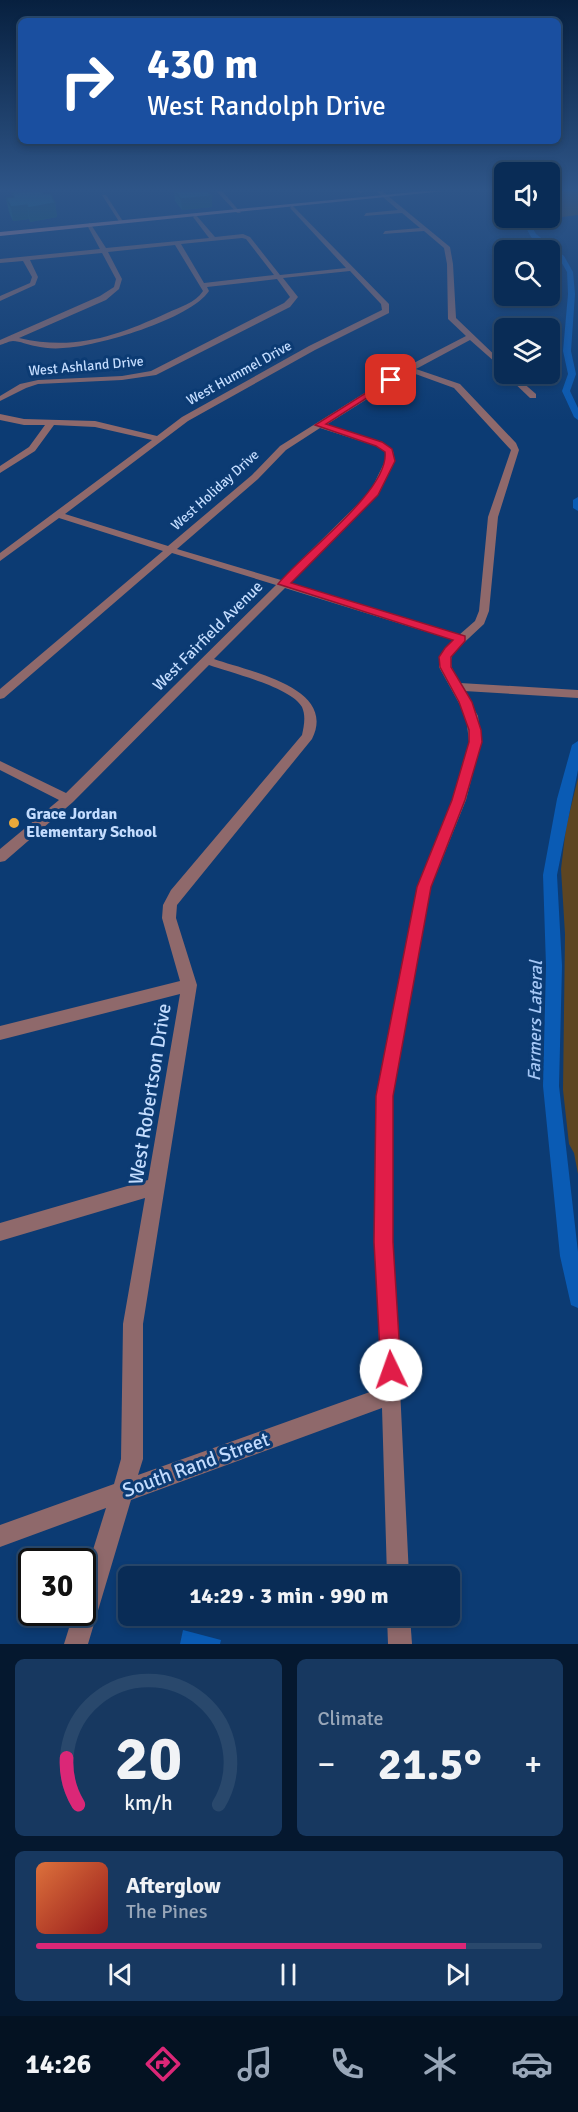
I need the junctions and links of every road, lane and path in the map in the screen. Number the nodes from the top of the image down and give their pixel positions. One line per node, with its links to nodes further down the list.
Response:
1 (30, 268): 9 (street)
2 (113, 268): 11 (street)
3 (193, 268): 8 (street)
4 (272, 268): 7 (street, West Ashland Drive)
5 (450, 268): 10 (street)
6 (352, 269): 7 (street); 21 (street, West Hummel Drive)
7 (279, 277): 8 (street); 17 (street, West Ashland Drive)
8 (204, 285): 11 (street)
9 (0, 299)
10 (471, 337): 13 (street); 14 (street, West Holiday Drive)
11 (11, 338): 12 (street)
12 (0, 343)
13 (494, 359)
14 (409, 369): 20 (street, West Holiday Drive); 27 (street)
15 (520, 384): 16 (street)
16 (533, 396)
17 (0, 399)
18 (0, 417): 19 (street)
19 (51, 423): 21 (street); 22 (street)
20 (319, 425): 24 (street, West Holiday Drive); 26 (street, West Fairfield Avenue)
21 (159, 439): 23 (street, West Hummel Drive)
22 (0, 470)
23 (58, 515): 24 (street); 25 (street, West Hummel Drive)
24 (170, 549): 26 (street); 31 (street, West Holiday Drive)
25 (0, 558)
26 (283, 584): 27 (street); 28 (street, West Fairfield Avenue)
27 (461, 639): 29 (street)
28 (207, 661): 33 (street, West Fairfield Avenue); 35 (street, West Robertson Drive)
29 (457, 687): 30 (street); 39 (street)
30 (578, 694)
31 (0, 695)
32 (0, 765): 33 (street)
33 (68, 799): 34 (street, West Fairfield Avenue)
34 (0, 857)
35 (189, 986): 36 (street); 37 (street, West Robertson Drive)
36 (0, 1033)
37 (156, 1186): 38 (street); 40 (street, West Robertson Drive)
38 (0, 1232)
39 (392, 1394): 40 (street, South Rand Street); 42 (street)
40 (123, 1492): 41 (street, South Rand Street); 44 (street, West Robertson Drive)
41 (0, 1536)
42 (398, 1566)
43 (399, 1626): 45 (street)
44 (76, 1644)
45 (400, 1644)

